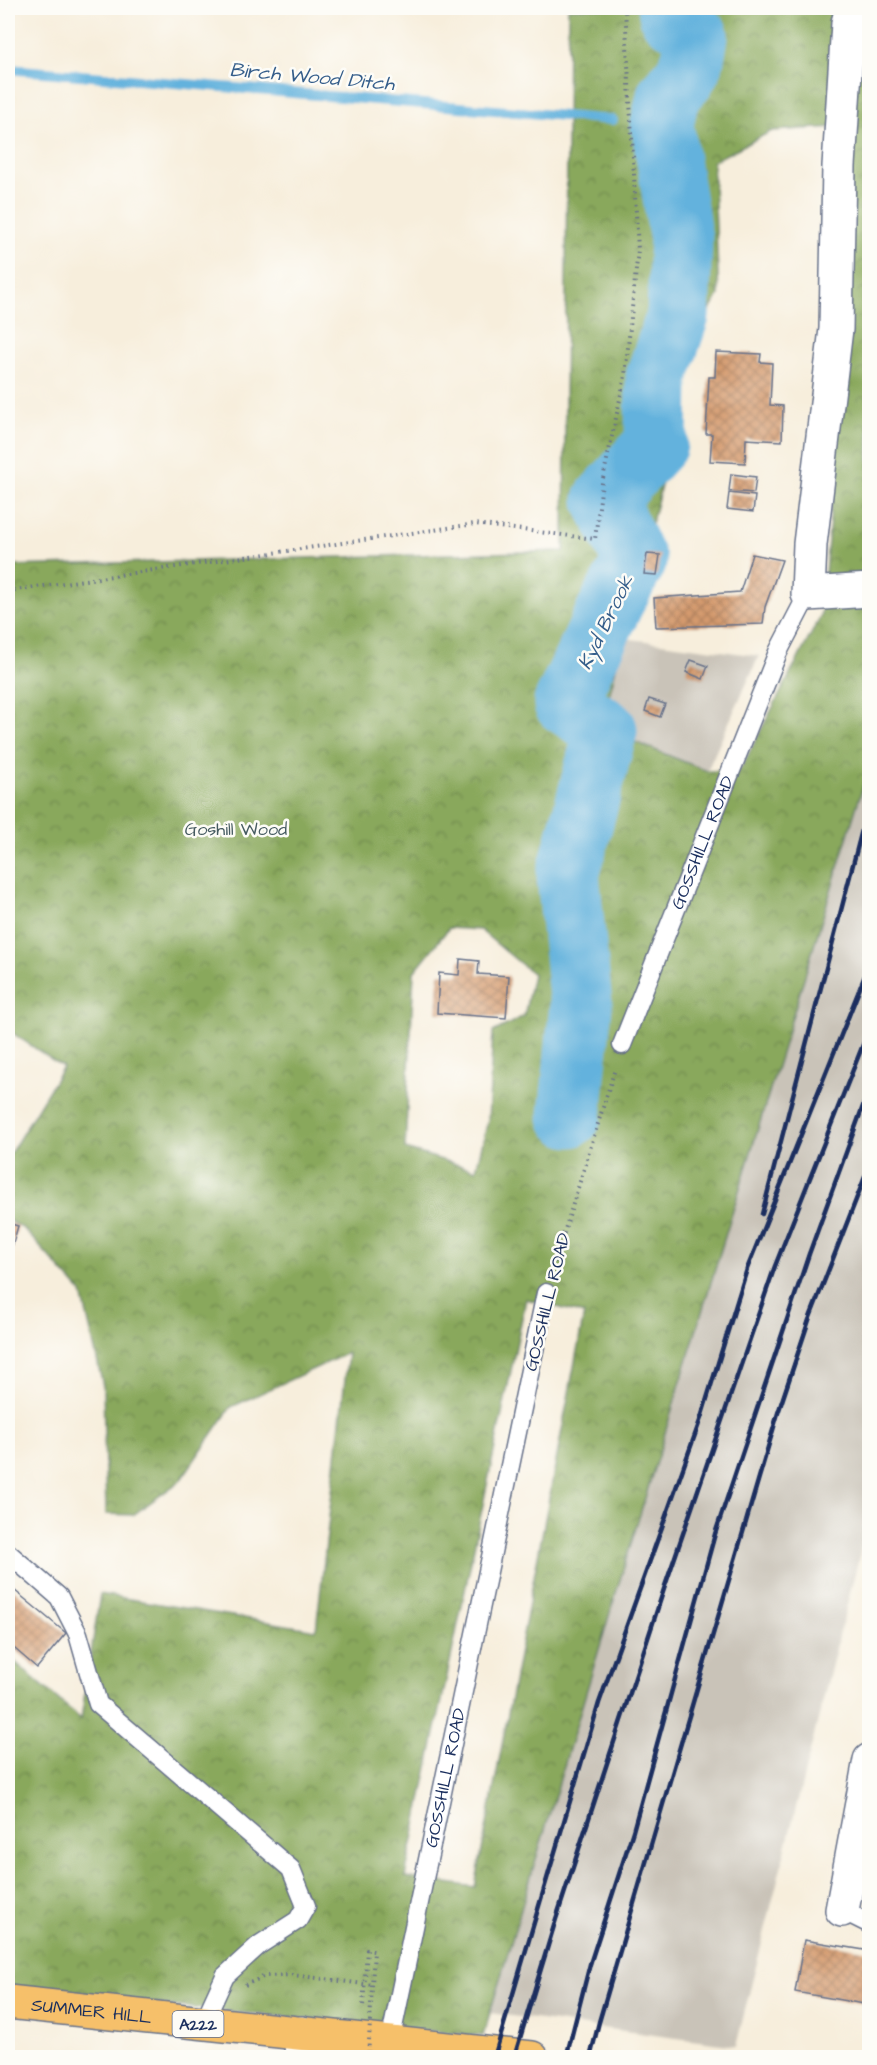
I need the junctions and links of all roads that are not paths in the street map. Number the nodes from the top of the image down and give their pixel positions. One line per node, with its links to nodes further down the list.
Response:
1 (852, 8): 3 (street)
2 (870, 590): 3 (street)
3 (808, 594): 4 (lane, GOSSHILL ROAD)
4 (622, 1045)
5 (546, 1293): 12 (lane, GOSSHILL ROAD)
6 (8, 1553): 10 (lane)
7 (870, 1760): 8 (street)
8 (856, 1917)
9 (8, 2002): 10 (main road, SUMMER HILL / A222)
10 (203, 2024): 11 (main road, SUMMER HILL / A222)
11 (302, 2045): 12 (main road, SUMMER HILL / A222)
12 (379, 2050): 13 (main road, SUMMER HILL / A222)
13 (532, 2058)

